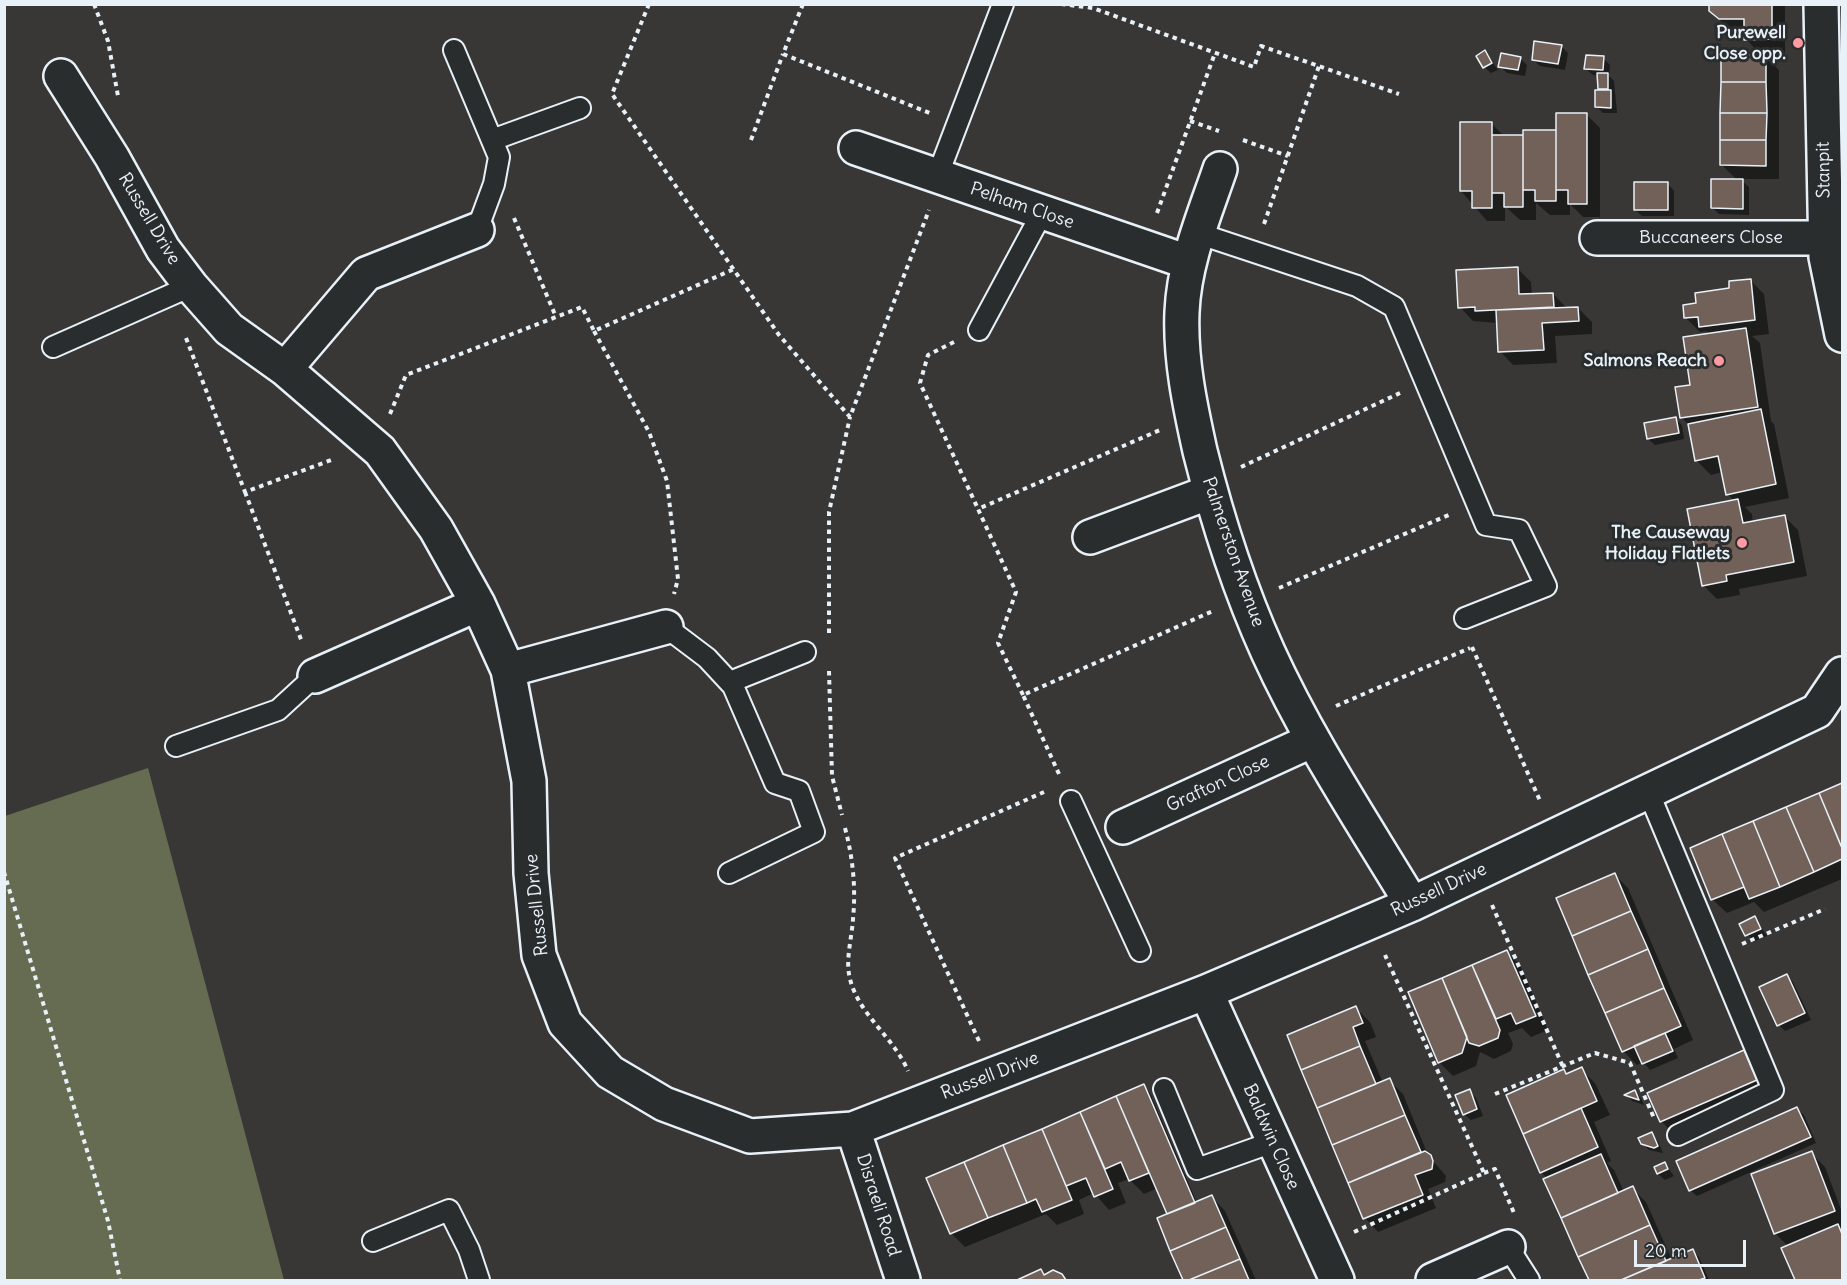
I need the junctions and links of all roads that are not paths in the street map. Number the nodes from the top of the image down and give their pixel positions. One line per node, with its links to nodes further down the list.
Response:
1 (1003, 4): 9 (lane)
2 (1821, 4): 13 (street, Stanpit)
3 (454, 50): 6 (lane)
4 (61, 76): 15 (street, Russell Drive)
5 (580, 108): 6 (lane)
6 (492, 140): 11 (lane)
7 (856, 148): 9 (street, Pelham Close)
8 (1220, 169): 14 (street, Palmerston Avenue)
9 (939, 178): 10 (street, Pelham Close)
10 (1042, 213): 14 (street, Pelham Close); 16 (lane)
11 (477, 230): 19 (street)
12 (1597, 238): 13 (street, Buccaneers Close)
13 (1825, 238): 17 (street, Stanpit)
14 (1193, 248): 20 (street, Palmerston Avenue); 23 (lane)
15 (181, 290): 18 (lane); 19 (street, Russell Drive)
16 (979, 330)
17 (1842, 335)
18 (53, 347)
19 (285, 369): 22 (street, Russell Drive)
20 (1209, 487): 21 (street); 31 (street, Palmerston Avenue)
21 (1090, 537)
22 (478, 604): 26 (street, Russell Drive); 28 (street)
23 (1465, 618)
24 (666, 627): 26 (street); 29 (lane)
25 (805, 652): 29 (lane)
26 (508, 670): 42 (street, Russell Drive)
27 (1842, 674): 30 (street, Russell Drive)
28 (315, 676): 32 (lane)
29 (730, 682): 37 (lane)
30 (1830, 716): 33 (street, Russell Drive)
31 (1308, 730): 35 (street, Grafton Close); 38 (street, Palmerston Avenue)
32 (176, 746)
33 (1648, 791): 38 (street, Russell Drive); 43 (lane)
34 (1067, 792): 36 (lane)
35 (1123, 827): 36 (lane)
36 (1090, 840): 39 (lane)
37 (729, 873)
38 (1412, 904): 40 (street, Russell Drive)
39 (1140, 951)
40 (1206, 992): 42 (street, Russell Drive); 44 (street, Baldwin Close)
41 (1164, 1089): 44 (lane)
42 (853, 1129): 48 (street, Disraeli Road)
43 (1678, 1135)
44 (1273, 1142): 49 (street, Baldwin Close)
45 (373, 1240): 47 (lane)
46 (1508, 1247): 50 (street); 51 (lane)
47 (479, 1281)
48 (903, 1281)
49 (1337, 1281)
50 (1432, 1281)
51 (1529, 1281)

